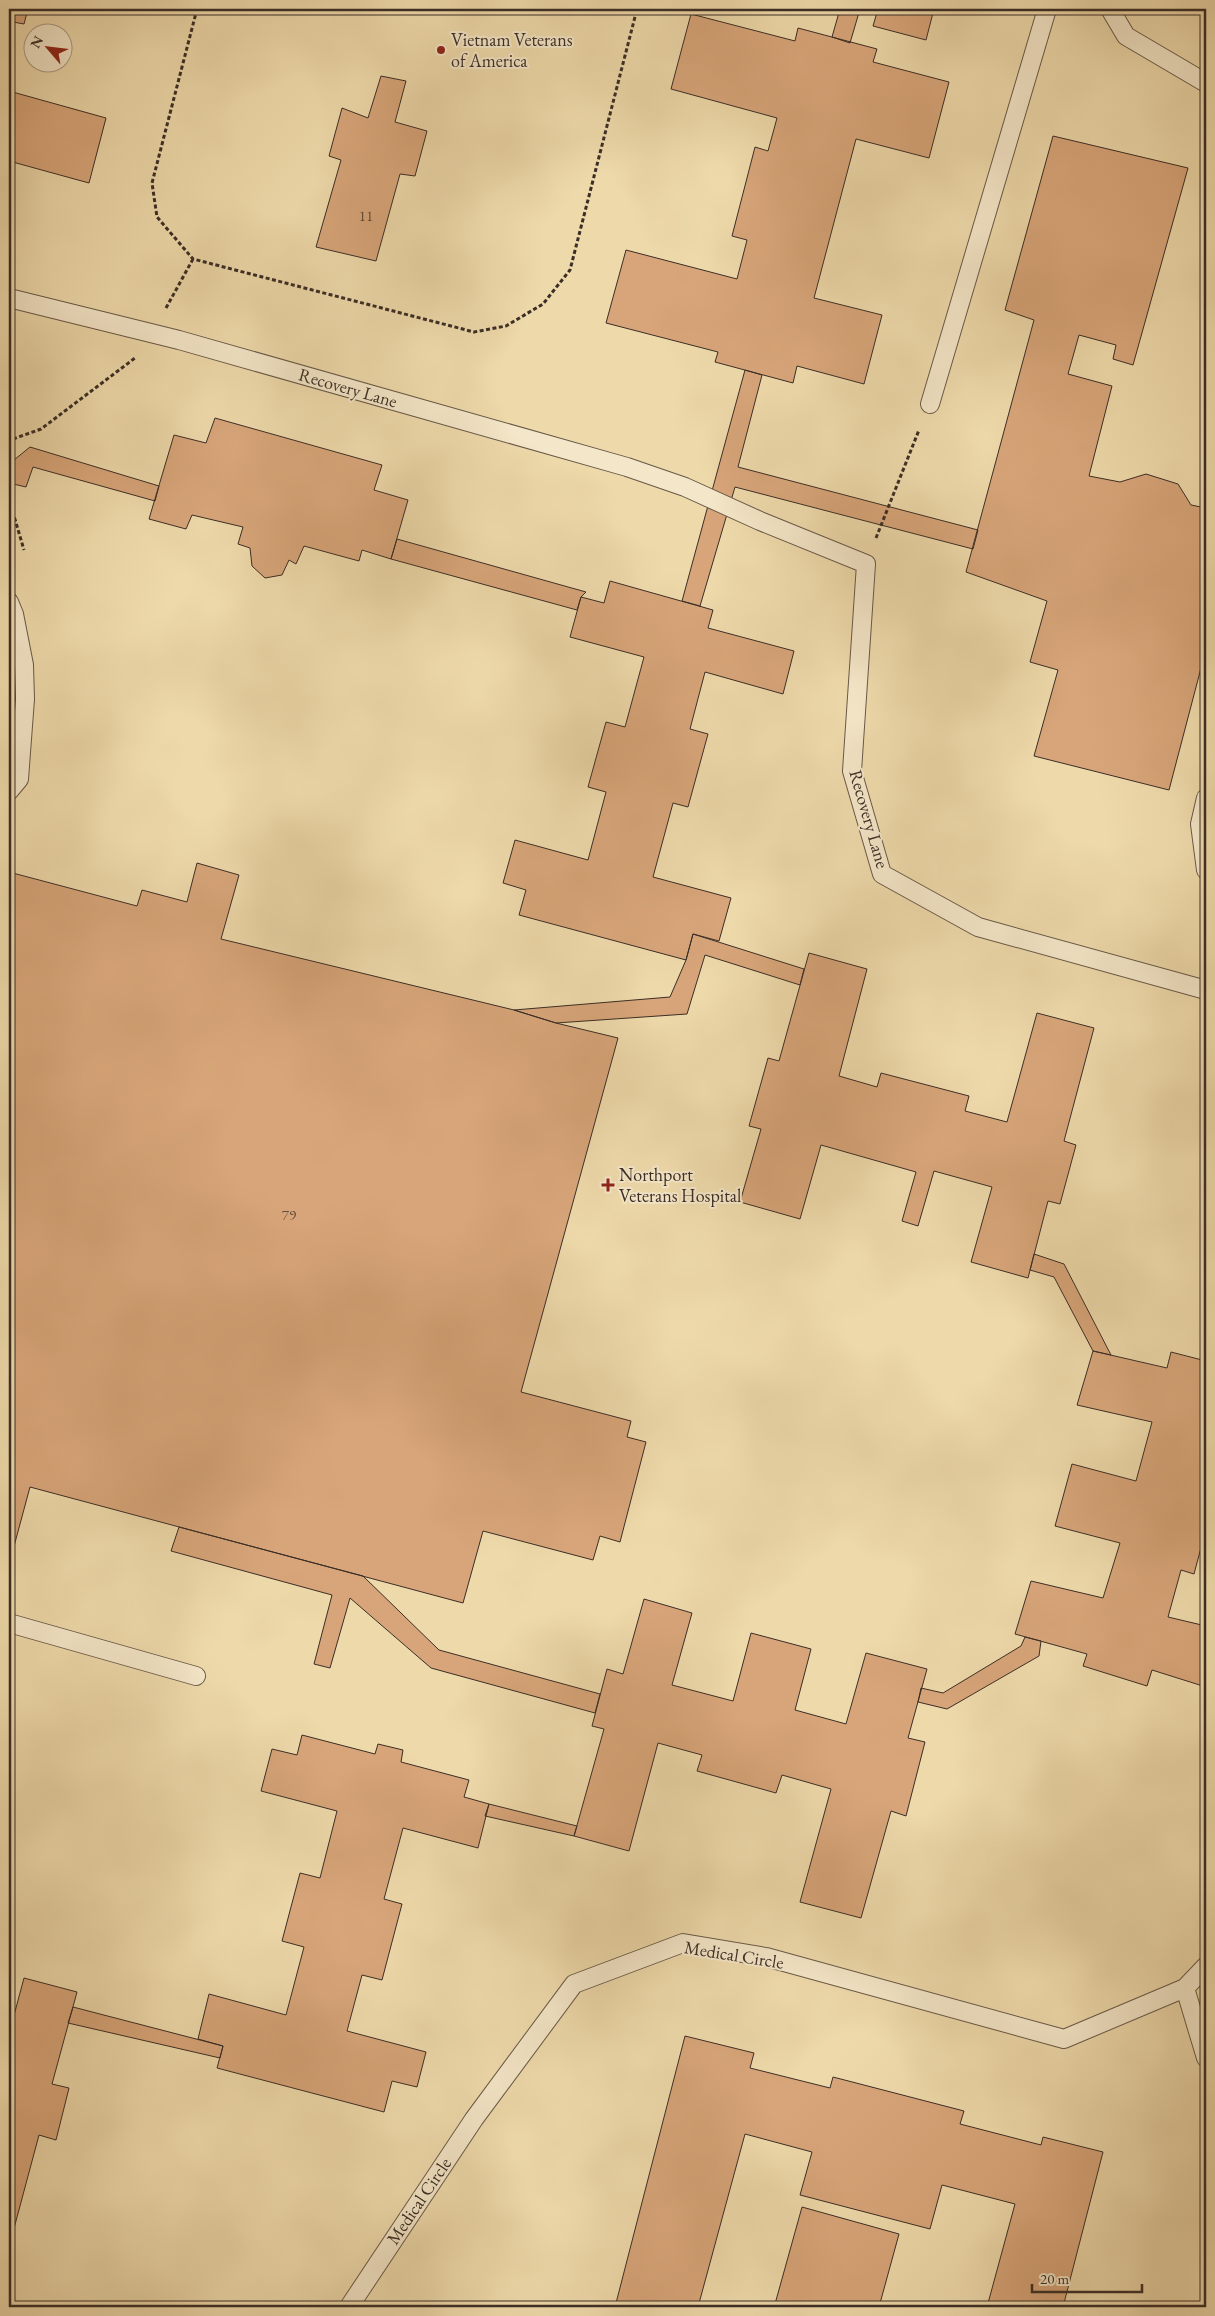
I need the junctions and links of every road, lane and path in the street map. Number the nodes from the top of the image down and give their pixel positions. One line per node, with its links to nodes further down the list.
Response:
1 (197, 9): 6 (path)
2 (637, 9): 6 (path)
3 (1047, 9): 9 (lane)
4 (1110, 9): 5 (lane)
5 (1206, 84)
6 (193, 259): 8 (path)
7 (9, 298): 8 (lane, Recovery Lane)
8 (150, 333): 10 (path); 13 (lane, Recovery Lane)
9 (930, 404): 13 (path)
10 (9, 444)
11 (9, 498): 12 (path)
12 (24, 550)
13 (866, 564): 18 (lane, Recovery Lane)
14 (9, 602): 15 (lane)
15 (9, 791)
16 (1206, 798): 17 (lane)
17 (1206, 870)
18 (1206, 990)
19 (9, 1622): 20 (lane)
20 (196, 1676)
21 (1206, 1966): 22 (lane, Medical Circle)
22 (1185, 1988): 23 (lane); 24 (lane, Medical Circle)
23 (1206, 2058)
24 (349, 2307)

